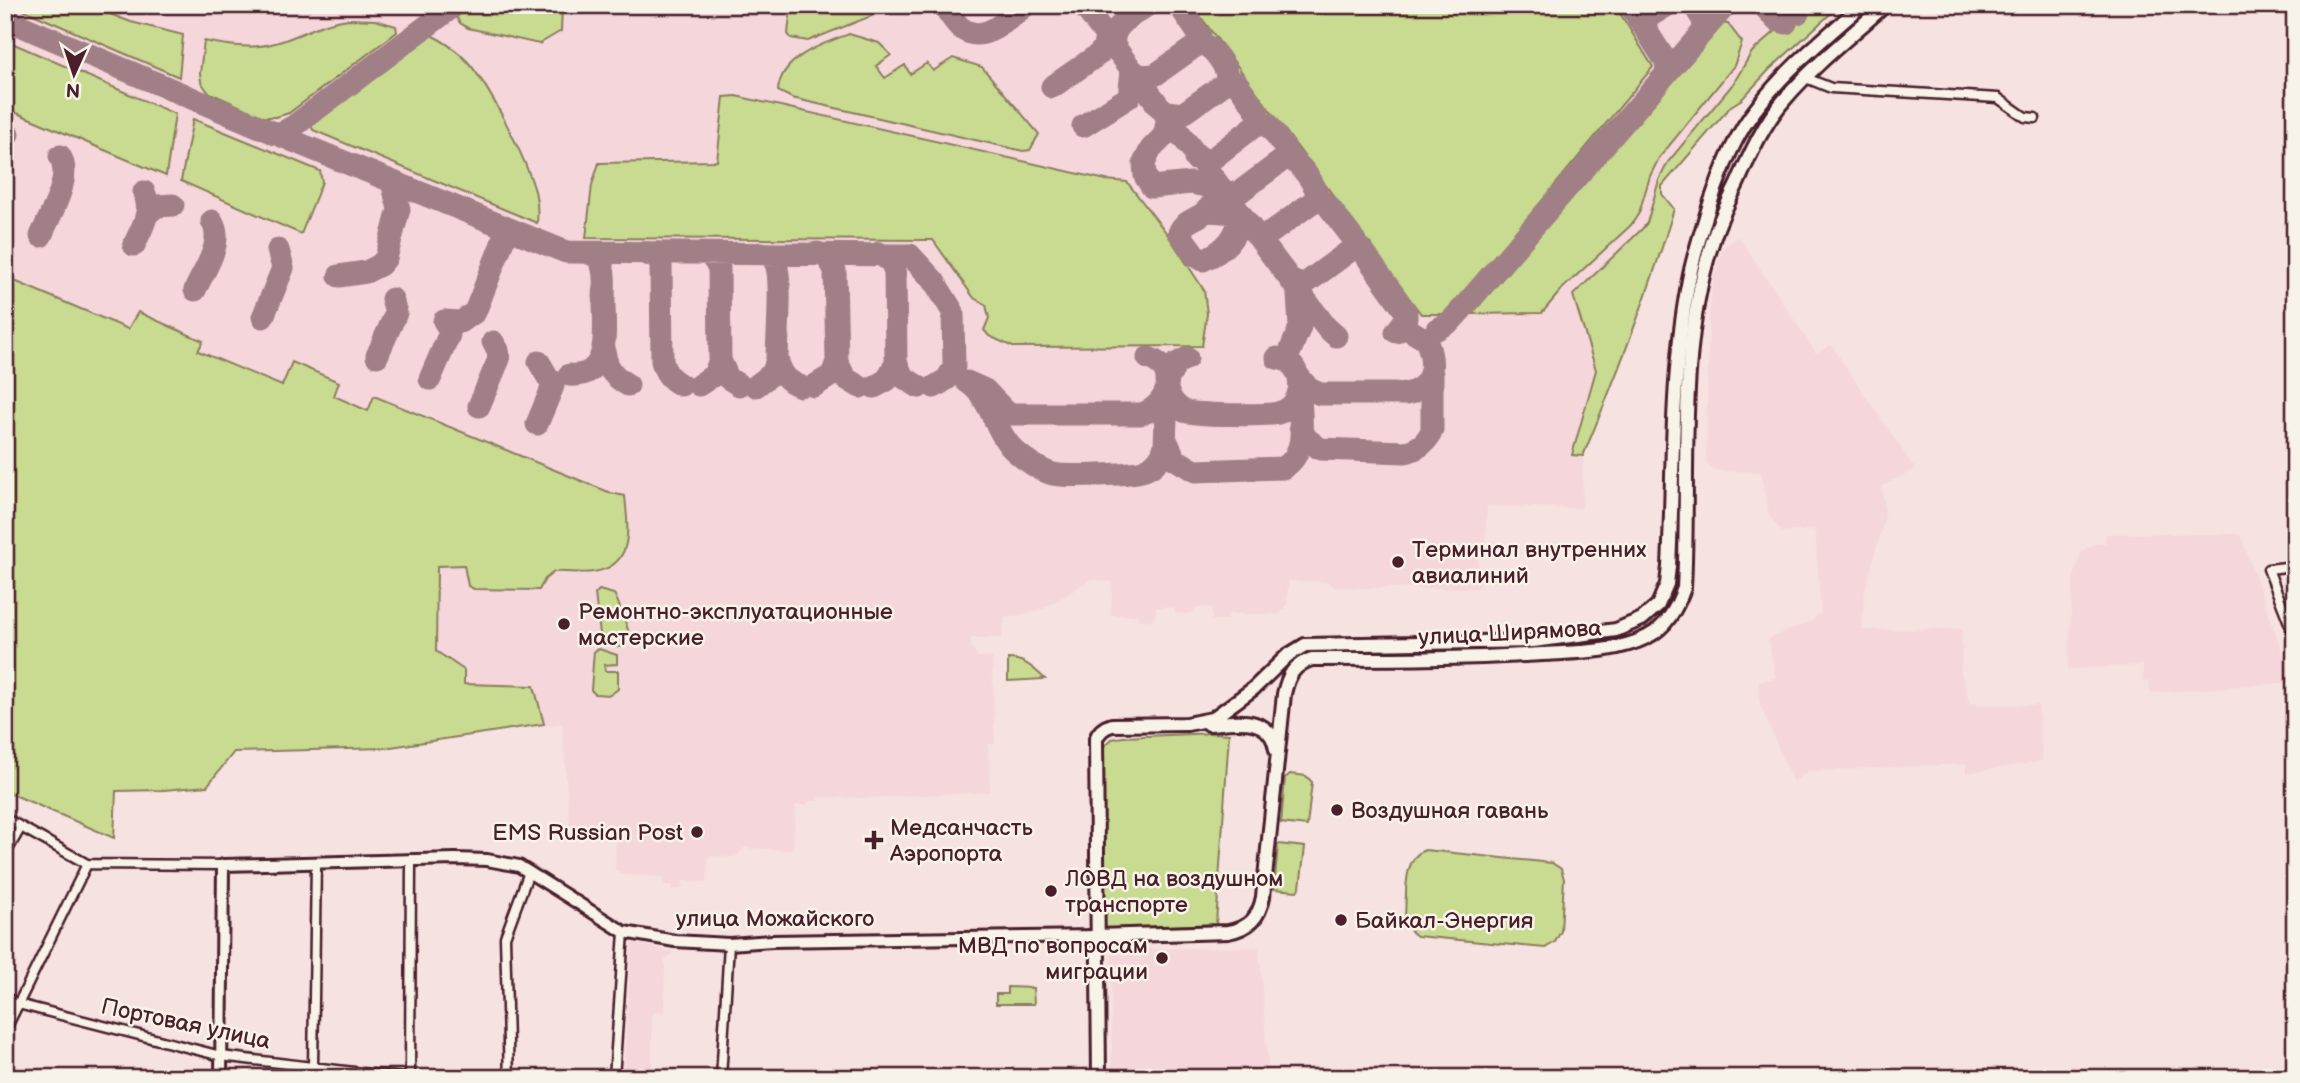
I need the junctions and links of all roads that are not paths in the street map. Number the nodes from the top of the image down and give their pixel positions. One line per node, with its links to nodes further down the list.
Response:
1 (1861, 5): 5 (main road, улица Ширямова)
2 (1885, 5): 3 (main road, улица Ширямова)
3 (1806, 78): 4 (street); 6 (main road, улица Ширямова)
4 (2035, 118)
5 (1740, 133): 6 (main road); 7 (main road, улица Ширямова)
6 (1759, 140): 8 (main road, улица Ширямова)
7 (1711, 203): 8 (main road); 11 (main road, улица Ширямова)
8 (1728, 203): 12 (main road, улица Ширямова)
9 (2295, 566): 10 (street)
10 (2295, 638)
11 (1186, 724): 12 (main road); 22 (main road, улица Ширямова)
12 (1278, 761): 22 (main road, улица Ширямова)
13 (5, 818): 14 (street)
14 (21, 827): 15 (street); 18 (street)
15 (5, 855)
16 (411, 859): 17 (street, улица Можайского); 20 (street, улица Можайского); 31 (street)
17 (316, 862): 19 (street, улица Можайского); 28 (street)
18 (87, 864): 19 (street); 25 (street)
19 (223, 865): 27 (street)
20 (528, 872): 21 (street, улица Можайского); 32 (street)
21 (624, 932): 23 (street, улица Можайского); 33 (street)
22 (1096, 936): 23 (street, улица Можайского); 35 (main road, улица Ширямова)
23 (729, 944): 34 (street)
24 (5, 997): 25 (street, Портовая улица)
25 (18, 1004): 26 (street); 27 (street, Портовая улица)
26 (5, 1031)
27 (221, 1056): 28 (street, Портовая улица); 29 (street)
28 (313, 1068): 30 (street, Портовая улица)
29 (221, 1078)
30 (404, 1078)
31 (410, 1078)
32 (509, 1078)
33 (614, 1078)
34 (721, 1078)
35 (1099, 1078)

